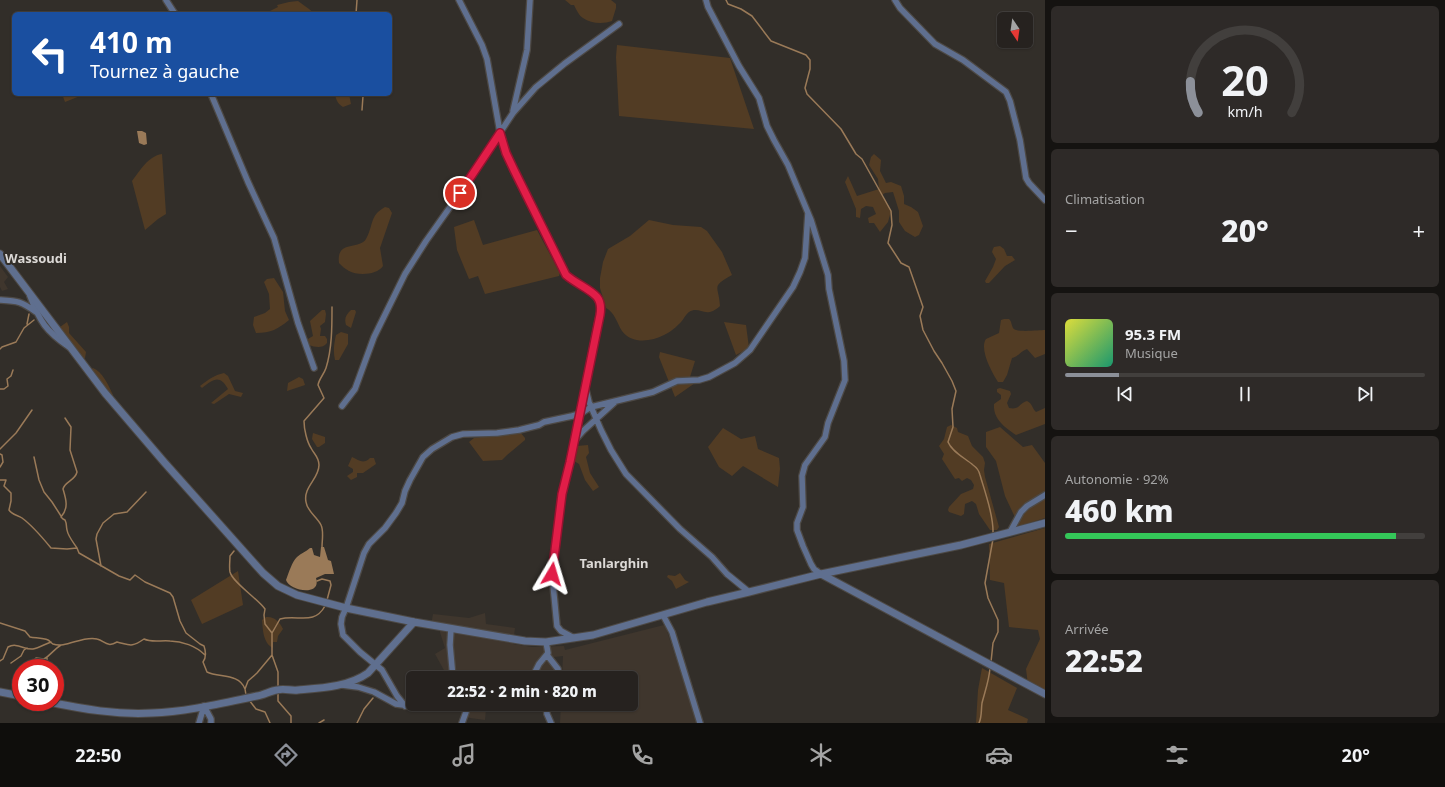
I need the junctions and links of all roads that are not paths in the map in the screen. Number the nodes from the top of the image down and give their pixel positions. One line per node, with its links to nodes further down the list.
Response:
1 (166, 0): 6 (street)
2 (459, 0): 10 (street)
3 (530, 0): 9 (street)
4 (706, 0): 12 (street)
5 (895, 0): 11 (street)
6 (174, 12)
7 (619, 24): 9 (street)
8 (212, 96): 18 (street)
9 (513, 113): 10 (street)
10 (500, 133): 19 (street); 21 (street)
11 (1045, 200)
12 (808, 213): 20 (street); 29 (street)
13 (0, 254): 14 (street)
14 (28, 291): 16 (street); 17 (street)
15 (0, 300): 16 (street)
16 (36, 312): 17 (street)
17 (71, 349): 31 (street)
18 (314, 368)
19 (585, 388): 22 (street); 23 (street)
20 (619, 400): 22 (street); 24 (street)
21 (342, 406)
22 (591, 407): 23 (street); 24 (street)
23 (580, 414): 25 (street); 31 (street)
24 (596, 420): 25 (street); 30 (street)
25 (574, 440): 35 (street)
26 (1045, 494): 28 (street)
27 (1045, 523): 28 (street)
28 (1010, 532): 29 (street)
29 (821, 574): 30 (street); 45 (street)
30 (749, 592): 32 (street)
31 (346, 608): 33 (street); 38 (street)
32 (663, 615): 35 (street); 55 (street)
33 (414, 622): 34 (street); 38 (street)
34 (451, 628): 36 (street); 39 (street)
35 (574, 638): 36 (street)
36 (546, 642): 37 (street)
37 (547, 655): 40 (street); 41 (street)
38 (376, 664): 42 (street); 48 (street)
39 (452, 671)
40 (536, 671)
41 (558, 671)
42 (339, 685): 47 (street); 48 (street)
43 (0, 692): 44 (street)
44 (12, 694)
45 (1045, 694)
46 (64, 705): 47 (street)
47 (204, 706): 51 (street); 52 (street)
48 (404, 706)
49 (466, 711): 53 (street)
50 (547, 711): 54 (street)
51 (199, 723)
52 (211, 723)
53 (462, 723)
54 (551, 723)
55 (700, 723)

